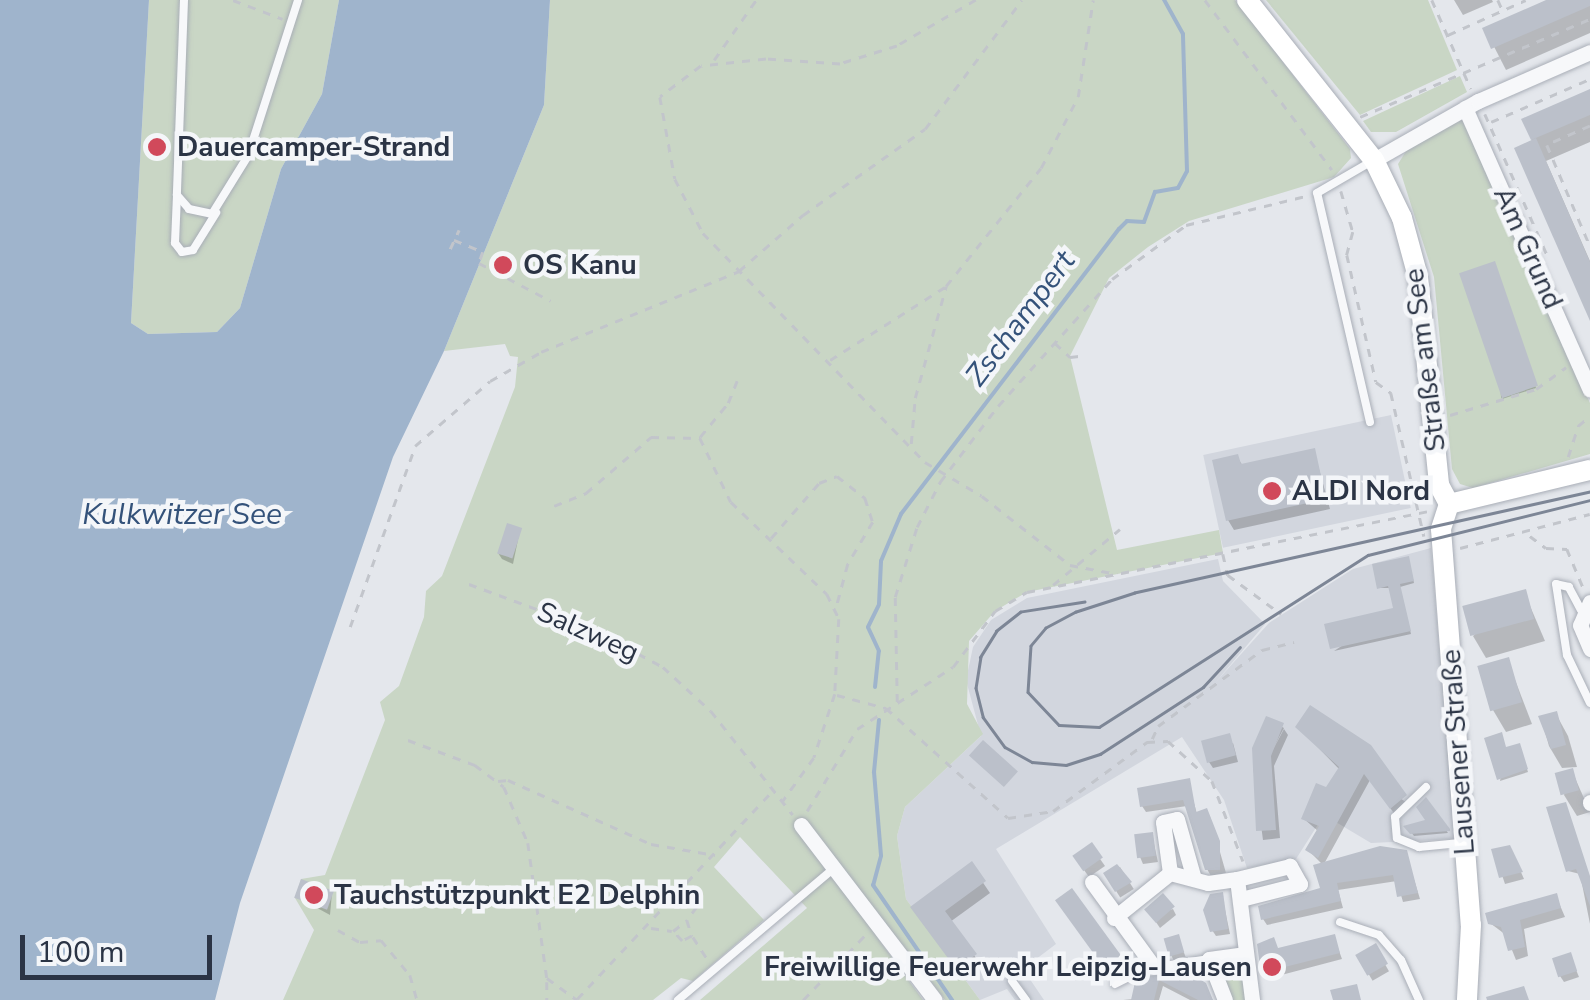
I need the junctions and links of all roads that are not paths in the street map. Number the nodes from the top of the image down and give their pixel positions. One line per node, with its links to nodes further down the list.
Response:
1 (184, 0): 7 (lane)
2 (298, 0): 8 (lane)
3 (1247, 0): 6 (main road, Straße am See)
4 (1590, 52): 5 (street)
5 (1472, 104): 6 (street); 9 (street, Am Grund)
6 (1374, 160): 10 (lane); 12 (main road, Straße am See)
7 (177, 196): 8 (lane); 8 (lane)
8 (218, 210)
9 (1590, 390)
10 (1370, 422)
11 (1590, 470): 12 (main road)
12 (1449, 504): 18 (main road, Lausener Straße)
13 (1587, 605): 14 (street); 15 (lane)
14 (1590, 649)
15 (1590, 703)
16 (1426, 788): 18 (lane)
17 (801, 825): 19 (street)
18 (1465, 843): 38 (main road, Lausener Straße)
19 (833, 869): 32 (lane); 33 (street)
20 (1170, 872): 22 (street); 22 (street); 25 (street)
21 (1242, 878): 22 (street); 24 (street); 24 (street)
22 (1194, 879)
23 (1092, 882): 25 (street)
24 (1241, 898): 27 (street)
25 (1114, 918): 29 (street)
26 (1340, 922): 37 (lane)
27 (1250, 956): 28 (street); 36 (street)
28 (1210, 958): 29 (lane); 35 (street)
29 (1154, 967): 31 (lane)
30 (1012, 981): 34 (lane)
31 (1115, 984)
32 (678, 1000)
33 (934, 1000)
34 (1026, 1000)
35 (1224, 1000)
36 (1252, 1000)
37 (1419, 1000)
38 (1466, 1000)

